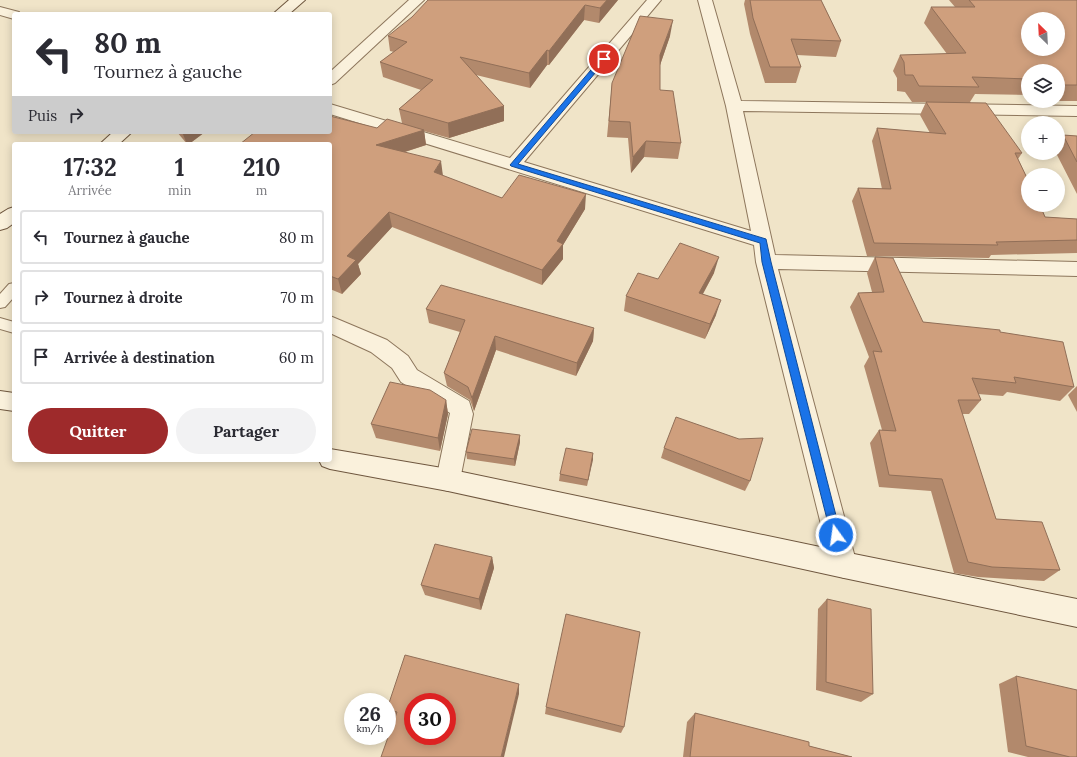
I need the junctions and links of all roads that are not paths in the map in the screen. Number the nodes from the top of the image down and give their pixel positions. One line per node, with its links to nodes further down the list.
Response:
1 (298, 0): 6 (street)
2 (417, 0): 8 (street)
3 (654, 0): 14 (street)
4 (705, 0): 9 (street)
5 (0, 11): 7 (street)
6 (283, 12)
7 (12, 14)
8 (332, 78)
9 (734, 106): 11 (street); 17 (street)
10 (332, 110): 14 (street)
11 (1077, 111)
12 (121, 134): 13 (street)
13 (111, 142)
14 (513, 165): 17 (street)
15 (12, 215): 16 (street)
16 (0, 224)
17 (763, 241): 18 (street)
18 (766, 262): 19 (street); 29 (street)
19 (1077, 269)
20 (12, 290): 21 (lane)
21 (0, 303)
22 (0, 323): 24 (lane)
23 (332, 325): 28 (street)
24 (12, 327)
25 (0, 400): 26 (street)
26 (12, 402)
27 (332, 459): 28 (street)
28 (448, 480): 29 (street)
29 (844, 565): 30 (street)
30 (1077, 613)

